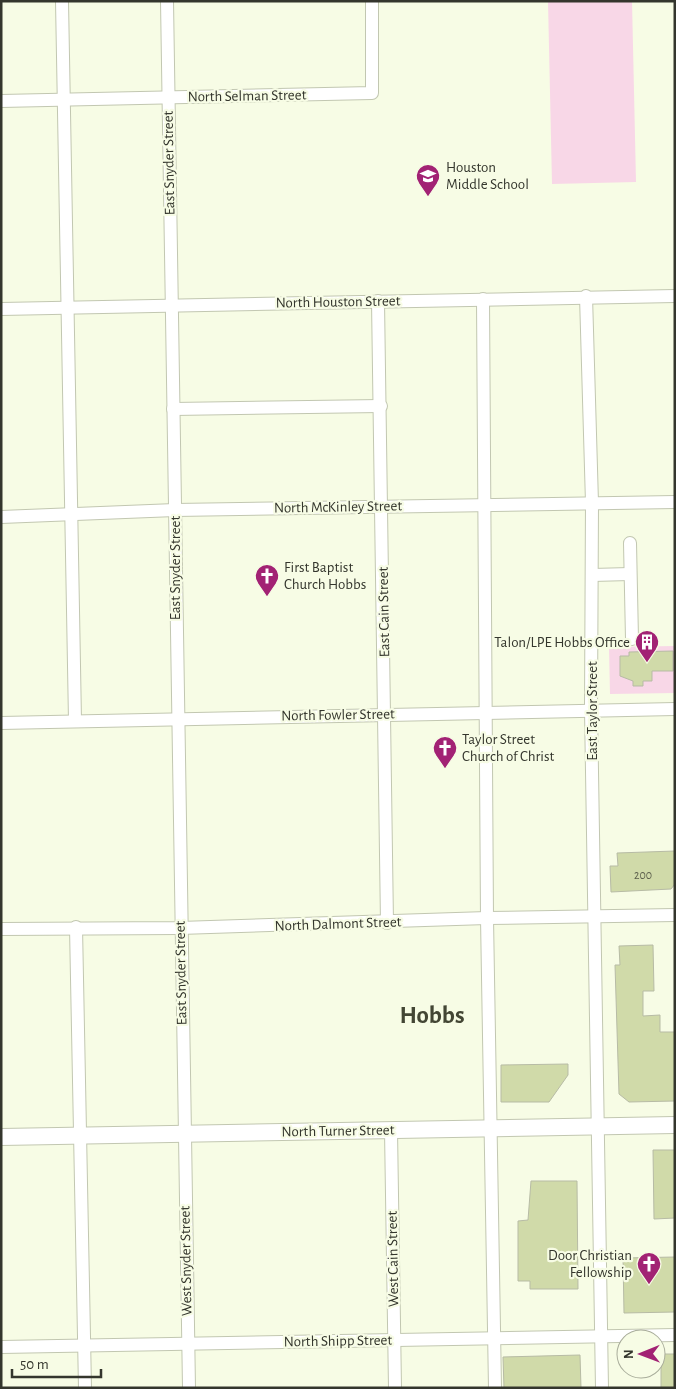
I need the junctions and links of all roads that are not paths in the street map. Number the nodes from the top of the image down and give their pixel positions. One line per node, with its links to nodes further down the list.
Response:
1 (62, 1): 5 (street)
2 (167, 1): 4 (street, East Snyder Street)
3 (372, 1): 4 (street, North Selman Street)
4 (168, 98): 5 (street, North Selman Street); 11 (street, East Snyder Street)
5 (64, 100): 6 (street, North Selman Street); 12 (street)
6 (1, 101)
7 (586, 296): 8 (street, North Houston Street); 9 (street, North Houston Street); 17 (street, East Taylor Street)
8 (675, 296)
9 (483, 299): 10 (street, North Houston Street); 18 (street)
10 (378, 301): 11 (street, North Houston Street); 14 (street, East Cain Street)
11 (170, 305): 12 (street, North Houston Street); 15 (street, East Snyder Street)
12 (68, 307): 13 (street, North Houston Street); 21 (street)
13 (1, 309)
14 (381, 406): 15 (street); 19 (street, East Cain Street)
15 (173, 409): 20 (street, East Snyder Street)
16 (675, 502): 17 (street, North McKinley Street)
17 (592, 503): 18 (street, North McKinley Street); 25 (street, East Taylor Street)
18 (484, 505): 19 (street, North McKinley Street); 29 (street)
19 (383, 506): 20 (street, North McKinley Street); 30 (street, East Cain Street)
20 (175, 510): 21 (street, North McKinley Street); 31 (street, East Snyder Street)
21 (70, 515): 22 (street, North McKinley Street); 32 (street)
22 (1, 517)
23 (630, 543): 24 (street)
24 (630, 574): 25 (street); 26 (street)
25 (592, 575): 28 (street, East Taylor Street)
26 (632, 639)
27 (675, 709): 28 (street, North Fowler Street)
28 (592, 710): 29 (street, North Fowler Street); 35 (street, East Taylor Street)
29 (486, 711): 30 (street, North Fowler Street); 36 (street)
30 (386, 714): 31 (street, North Fowler Street); 37 (street, East Cain Street)
31 (176, 720): 32 (street, North Fowler Street); 39 (street, East Snyder Street)
32 (75, 721): 33 (street, North Fowler Street)
33 (1, 723)
34 (675, 915): 35 (street, North Dalmont Street)
35 (595, 916): 36 (street, North Dalmont Street); 42 (street, East Taylor Street)
36 (487, 918): 37 (street, North Dalmont Street); 43 (street)
37 (387, 923): 39 (street, North Dalmont Street)
38 (76, 927): 39 (street, North Dalmont Street); 40 (street, North Dalmont Street); 46 (street)
39 (180, 928): 45 (street, East Snyder Street)
40 (1, 929)
41 (675, 1125): 42 (main road, North Turner Street)
42 (598, 1126): 43 (main road, North Turner Street); 49 (street, East Taylor Street)
43 (492, 1128): 44 (main road, North Turner Street); 50 (street)
44 (391, 1130): 45 (main road, North Turner Street); 51 (street, West Cain Street)
45 (184, 1134): 46 (main road, North Turner Street); 52 (street, West Snyder Street)
46 (79, 1136): 47 (main road, North Turner Street); 53 (street)
47 (1, 1137)
48 (675, 1334): 49 (street, North Shipp Street)
49 (601, 1336): 50 (street, North Shipp Street); 59 (street, East Taylor Street)
50 (495, 1338): 51 (street, North Shipp Street); 58 (street)
51 (394, 1340): 52 (street, North Shipp Street); 57 (street, West Cain Street)
52 (188, 1343): 53 (street, North Shipp Street); 56 (street, West Snyder Street)
53 (85, 1345): 54 (street, North Shipp Street); 55 (street)
54 (1, 1347)
55 (85, 1388)
56 (189, 1388)
57 (395, 1388)
58 (495, 1388)
59 (602, 1388)

